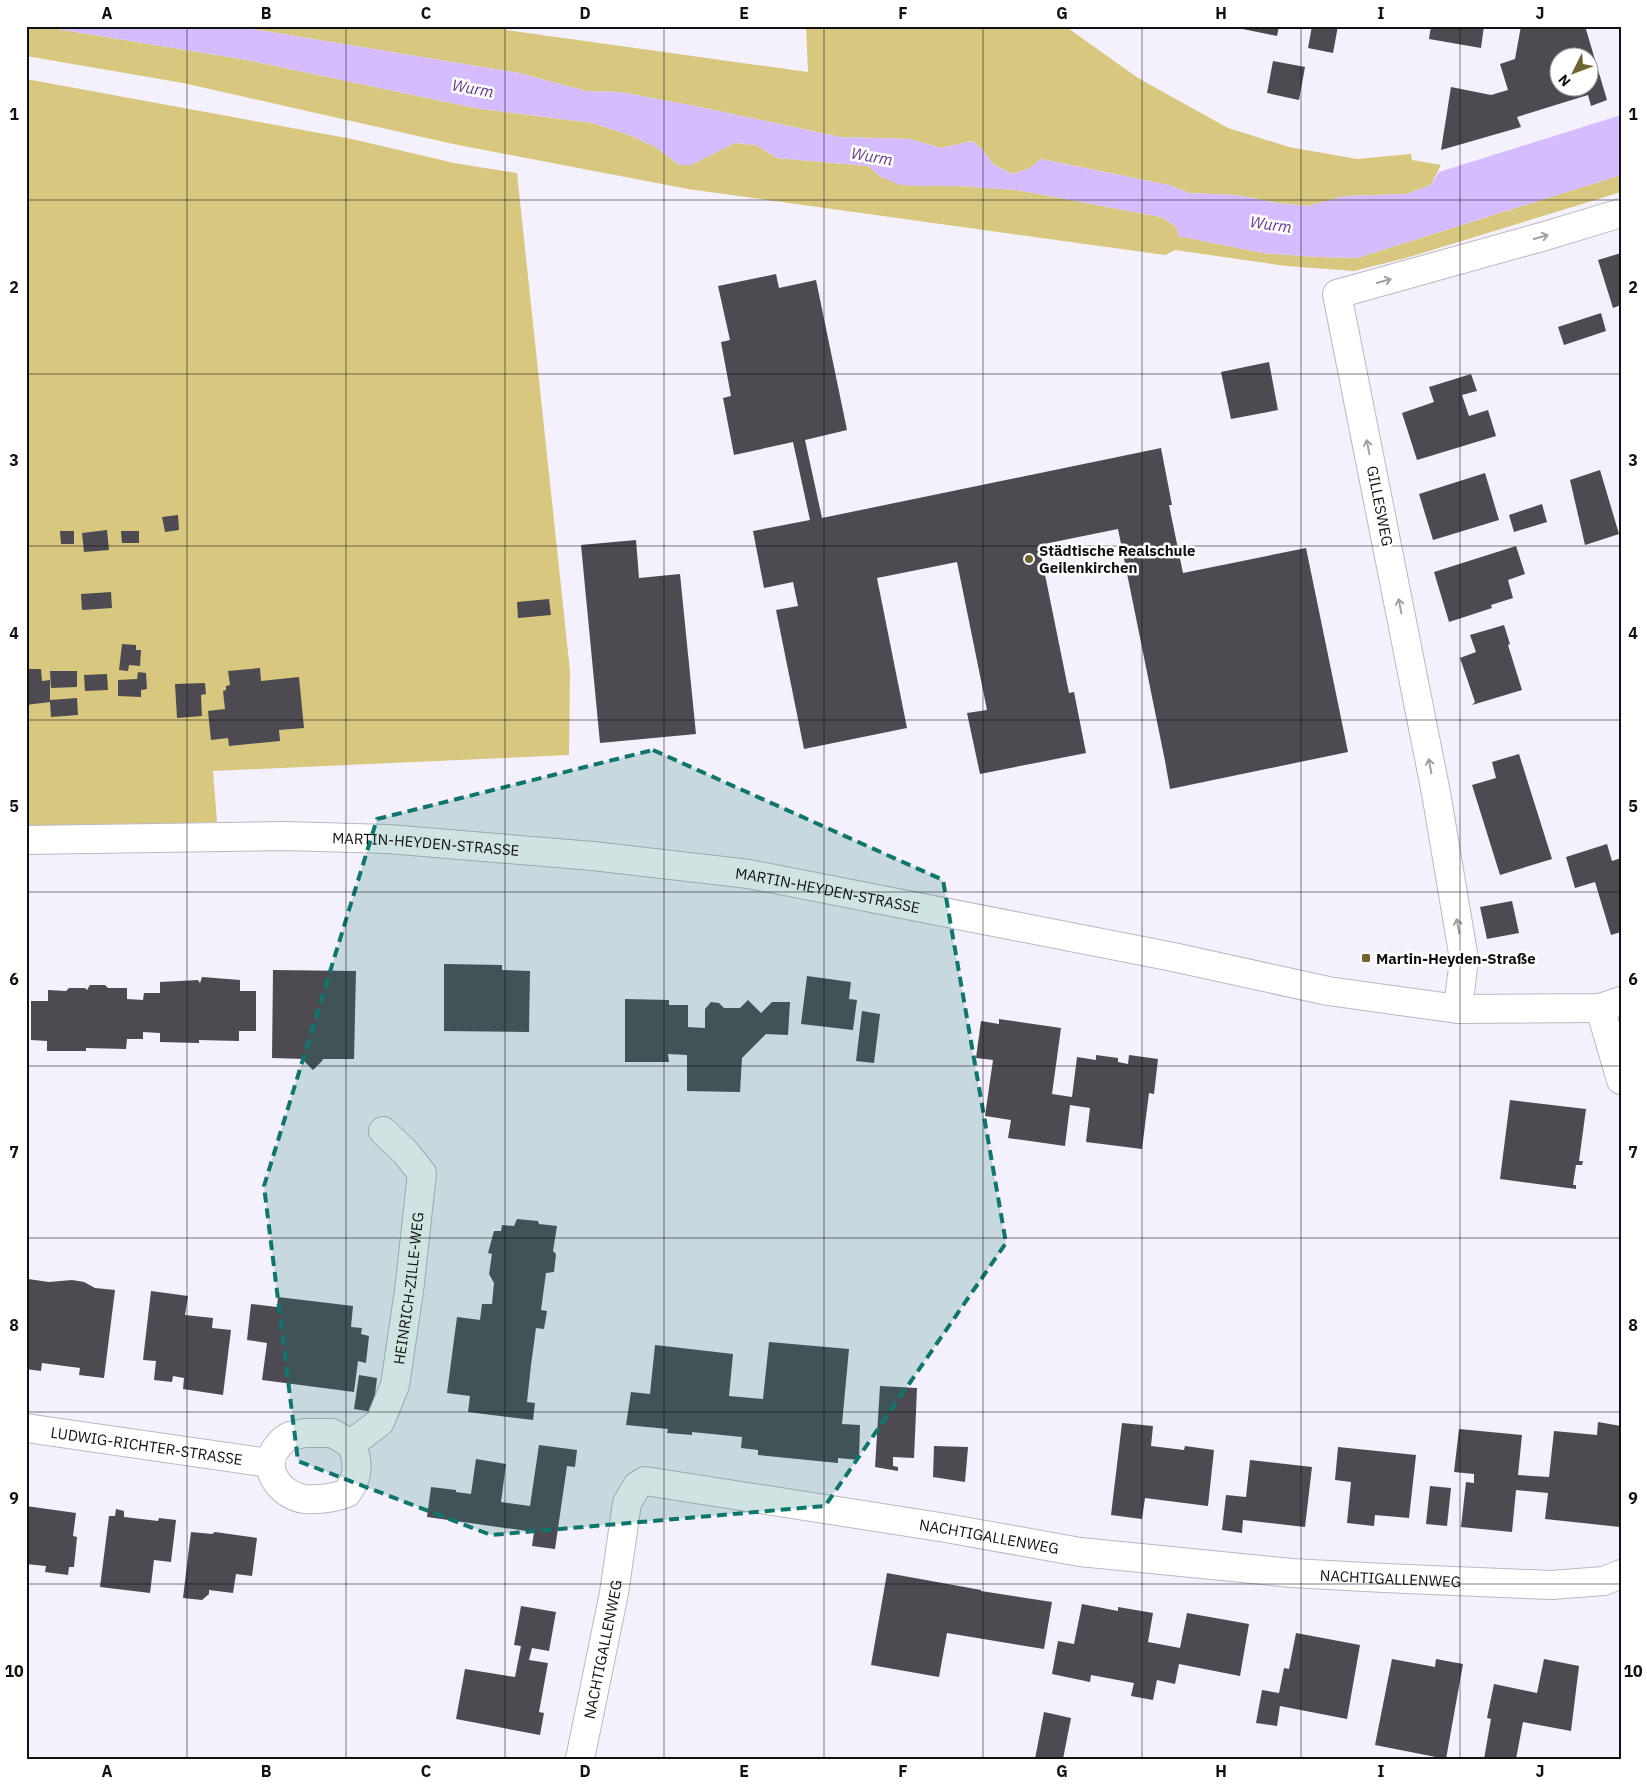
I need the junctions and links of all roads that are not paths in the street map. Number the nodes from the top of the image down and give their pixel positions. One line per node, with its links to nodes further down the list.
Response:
1 (1621, 212): 4 (street, GILLESWEG, one-way to 1)
2 (26, 840): 4 (street, MARTIN-HEYDEN-STRASSE)
3 (1611, 1004): 4 (street, MARTIN-HEYDEN-STRASSE); 5 (street)
4 (1458, 1009)
5 (1621, 1080)
6 (384, 1131): 8 (street, HEINRICH-ZILLE-WEG)
7 (26, 1428): 9 (street, LUDWIG-RICHTER-STRASSE)
8 (351, 1444): 9 (street); 9 (street)
9 (269, 1463)
10 (1621, 1574): 11 (street, NACHTIGALLENWEG)
11 (580, 1759)

